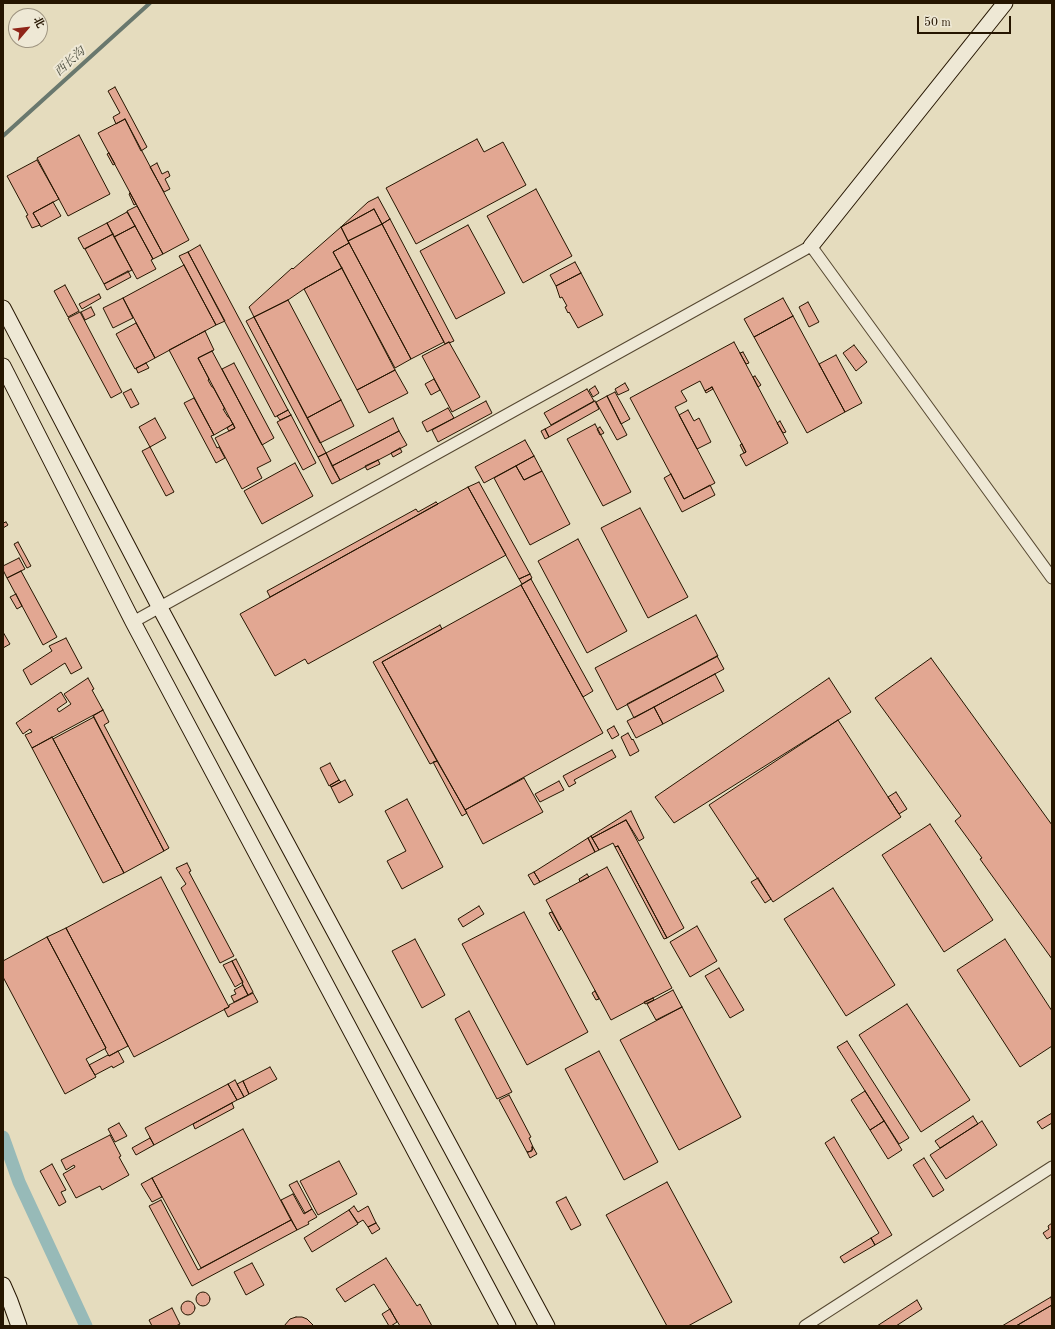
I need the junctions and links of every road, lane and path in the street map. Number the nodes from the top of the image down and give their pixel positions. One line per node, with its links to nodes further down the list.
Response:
1 (1005, 3): 2 (street)
2 (811, 246): 5 (street); 6 (street)
3 (3, 308): 6 (street)
4 (3, 366): 7 (street)
5 (1052, 578)
6 (160, 608): 7 (street); 12 (street)
7 (134, 622): 11 (street)
8 (1052, 1167): 13 (street)
9 (3, 1285): 10 (street)
10 (19, 1326)
11 (508, 1326)
12 (547, 1326)
13 (806, 1326)

